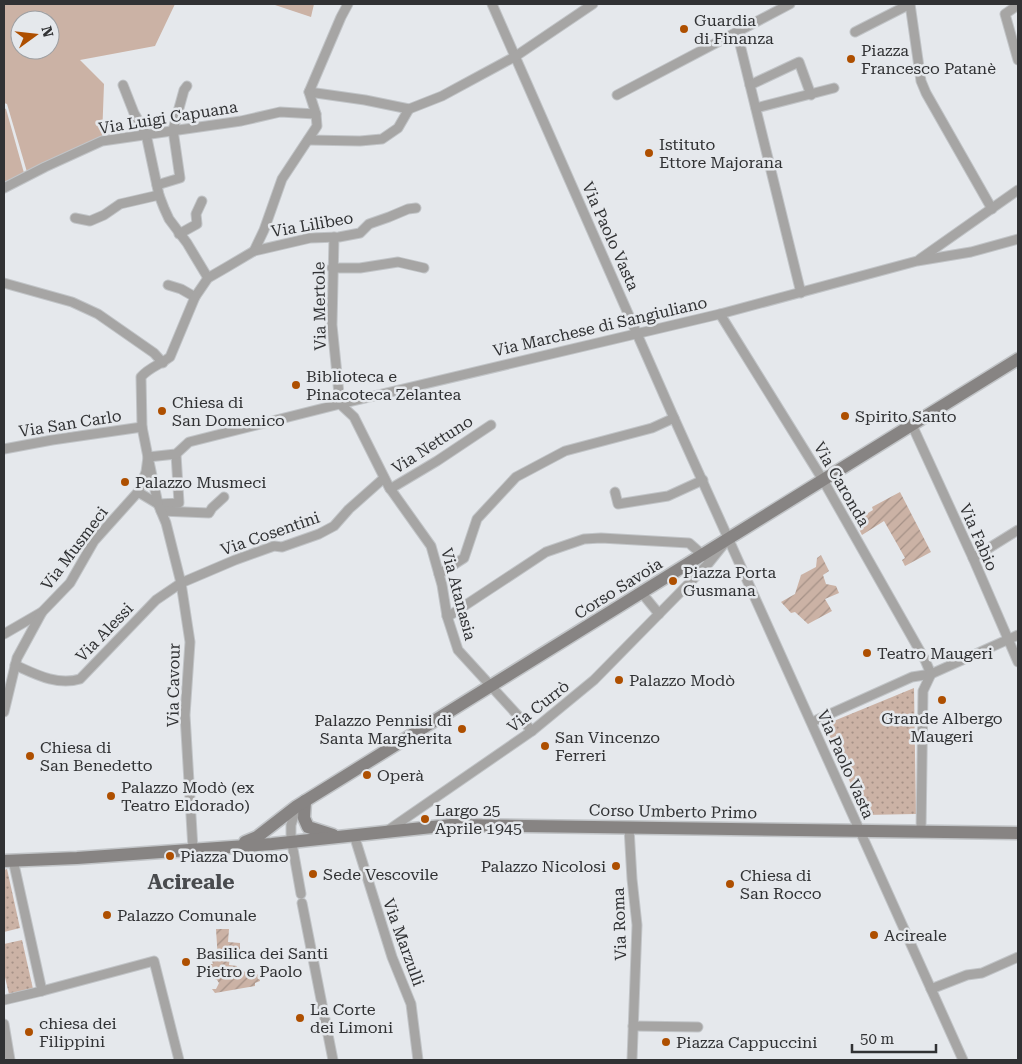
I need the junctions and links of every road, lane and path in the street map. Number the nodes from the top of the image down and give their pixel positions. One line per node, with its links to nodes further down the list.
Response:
1 (348, 4): 15 (street)
2 (492, 4): 9 (street, Via Paolo Vasta)
3 (592, 4): 9 (street)
4 (790, 4): 7 (street)
5 (910, 4): 8 (street); 30 (street)
6 (1018, 4): 10 (street)
7 (737, 32): 12 (street); 17 (street)
8 (855, 32)
9 (516, 56): 19 (street); 45 (street, Via Paolo Vasta)
10 (1018, 60)
11 (123, 85): 22 (street)
12 (750, 85): 16 (street); 18 (street)
13 (187, 86): 21 (street)
14 (834, 88): 16 (street)
15 (309, 92): 19 (street); 20 (street)
16 (810, 95): 18 (street)
17 (617, 96)
18 (756, 108): 42 (street)
19 (409, 109): 23 (street)
20 (316, 114): 21 (street, Via Luigi Capuana); 23 (street)
21 (173, 130): 22 (street, Via Luigi Capuana); 24 (street)
22 (146, 134): 24 (street); 25 (street, Via Luigi Capuana)
23 (308, 140): 35 (street)
24 (157, 185): 27 (street)
25 (4, 188)
26 (1018, 190): 30 (street)
27 (159, 194): 31 (street); 32 (street)
28 (202, 201): 32 (street)
29 (416, 208): 33 (street, Via Lilibeo)
30 (992, 209): 36 (street)
31 (74, 218)
32 (179, 234): 39 (street)
33 (334, 237): 35 (street, Via Lilibeo); 37 (street, Via Mertole)
34 (1018, 239): 36 (street, Via Marchese di Sangiuliano)
35 (254, 251): 39 (street, Via Lilibeo)
36 (917, 261): 42 (street, Via Marchese di Sangiuliano)
37 (332, 268): 38 (street); 48 (street, Via Mertole)
38 (424, 268)
39 (208, 278): 43 (street, Via Lilibeo)
40 (4, 283): 47 (street)
41 (168, 285): 43 (street)
42 (801, 293): 44 (street, Via Marchese di Sangiuliano)
43 (195, 296): 47 (street, Via Lilibeo)
44 (720, 314): 45 (street, Via Marchese di Sangiuliano); 58 (street, Via Caronda)
45 (637, 333): 48 (street, Via Marchese di Sangiuliano); 49 (street, Via Paolo Vasta)
46 (1018, 359): 51 (street, Corso Savoia)
47 (163, 363): 52 (street, Via Lilibeo)
48 (340, 404): 54 (street, Via Marchese di Sangiuliano); 56 (street, Via Atanasia)
49 (674, 418): 57 (street, Via Paolo Vasta); 68 (street)
50 (491, 425): 59 (street, Via Nettuno)
51 (912, 425): 58 (street, Corso Savoia); 66 (street, Via Fabio)
52 (142, 427): 53 (street, Via San Carlo); 55 (street, Via Cavour)
53 (4, 449)
54 (176, 454): 55 (street); 63 (street)
55 (148, 458): 60 (street); 63 (street, Via Cavour)
56 (384, 478): 59 (street, Via Atanasia); 69 (street, Via Cosentini)
57 (703, 480): 61 (street); 65 (street, Via Paolo Vasta)
58 (823, 480): 65 (street, Corso Savoia); 79 (street, Via Caronda)
59 (390, 489): 68 (street, Via Atanasia)
60 (138, 492): 63 (street); 71 (street, Via Musmeci)
61 (615, 492)
62 (224, 497): 63 (street)
63 (160, 508): 69 (street, Via Cavour)
64 (1018, 530): 66 (street)
65 (729, 538): 67 (street, Corso Savoia); 82 (street, Via Paolo Vasta)
66 (973, 558): 76 (street, Via Fabio)
67 (706, 559): 70 (street, Corso Savoia); 72 (street, Via Currò); 73 (street)
68 (439, 574): 73 (street, Via Atanasia)
69 (181, 584): 77 (street, Via Alessi); 94 (street, Via Cavour)
70 (641, 592): 72 (street); 80 (street, Corso Savoia)
71 (42, 612): 74 (street); 77 (street)
72 (659, 614): 83 (street, Via Currò)
73 (447, 616): 80 (street, Via Atanasia)
74 (4, 634)
75 (1018, 635): 76 (street)
76 (1008, 639): 78 (street, Via Fabio); 79 (street)
77 (16, 661): 81 (street)
78 (1018, 662)
79 (931, 674): 82 (street); 88 (street)
80 (490, 686): 83 (street, Via Atanasia); 84 (street, Corso Savoia)
81 (4, 712)
82 (812, 722): 86 (street, Via Paolo Vasta)
83 (532, 731): 87 (street, Via Currò)
84 (301, 803): 91 (street); 92 (street); 93 (street, Corso Savoia)
85 (629, 828): 86 (street, Corso Umberto Primo); 87 (street, Corso Umberto Primo); 100 (street, Via Roma)
86 (859, 831): 88 (street, Corso Umberto Primo); 97 (street, Via Paolo Vasta)
87 (386, 832): 90 (street, Corso Umberto Primo)
88 (921, 832): 89 (street, Corso Umberto Primo)
89 (1018, 833)
90 (354, 835): 91 (street, Corso Umberto Primo); 106 (street, Via Marzulli)
91 (333, 838): 92 (street, Corso Umberto Primo)
92 (291, 842): 93 (street, Corso Umberto Primo); 105 (street)
93 (236, 845): 94 (street)
94 (193, 850): 95 (street)
95 (12, 860): 98 (street)
96 (1018, 957): 97 (street)
97 (930, 989): 108 (street, Via Paolo Vasta)
98 (43, 991): 99 (street); 104 (street)
99 (4, 1000)
100 (633, 1022): 102 (street); 107 (street, Via Roma)
101 (4, 1024): 103 (street)
102 (698, 1027)
103 (10, 1060)
104 (179, 1060)
105 (333, 1060)
106 (418, 1060)
107 (632, 1060)
108 (963, 1060)

